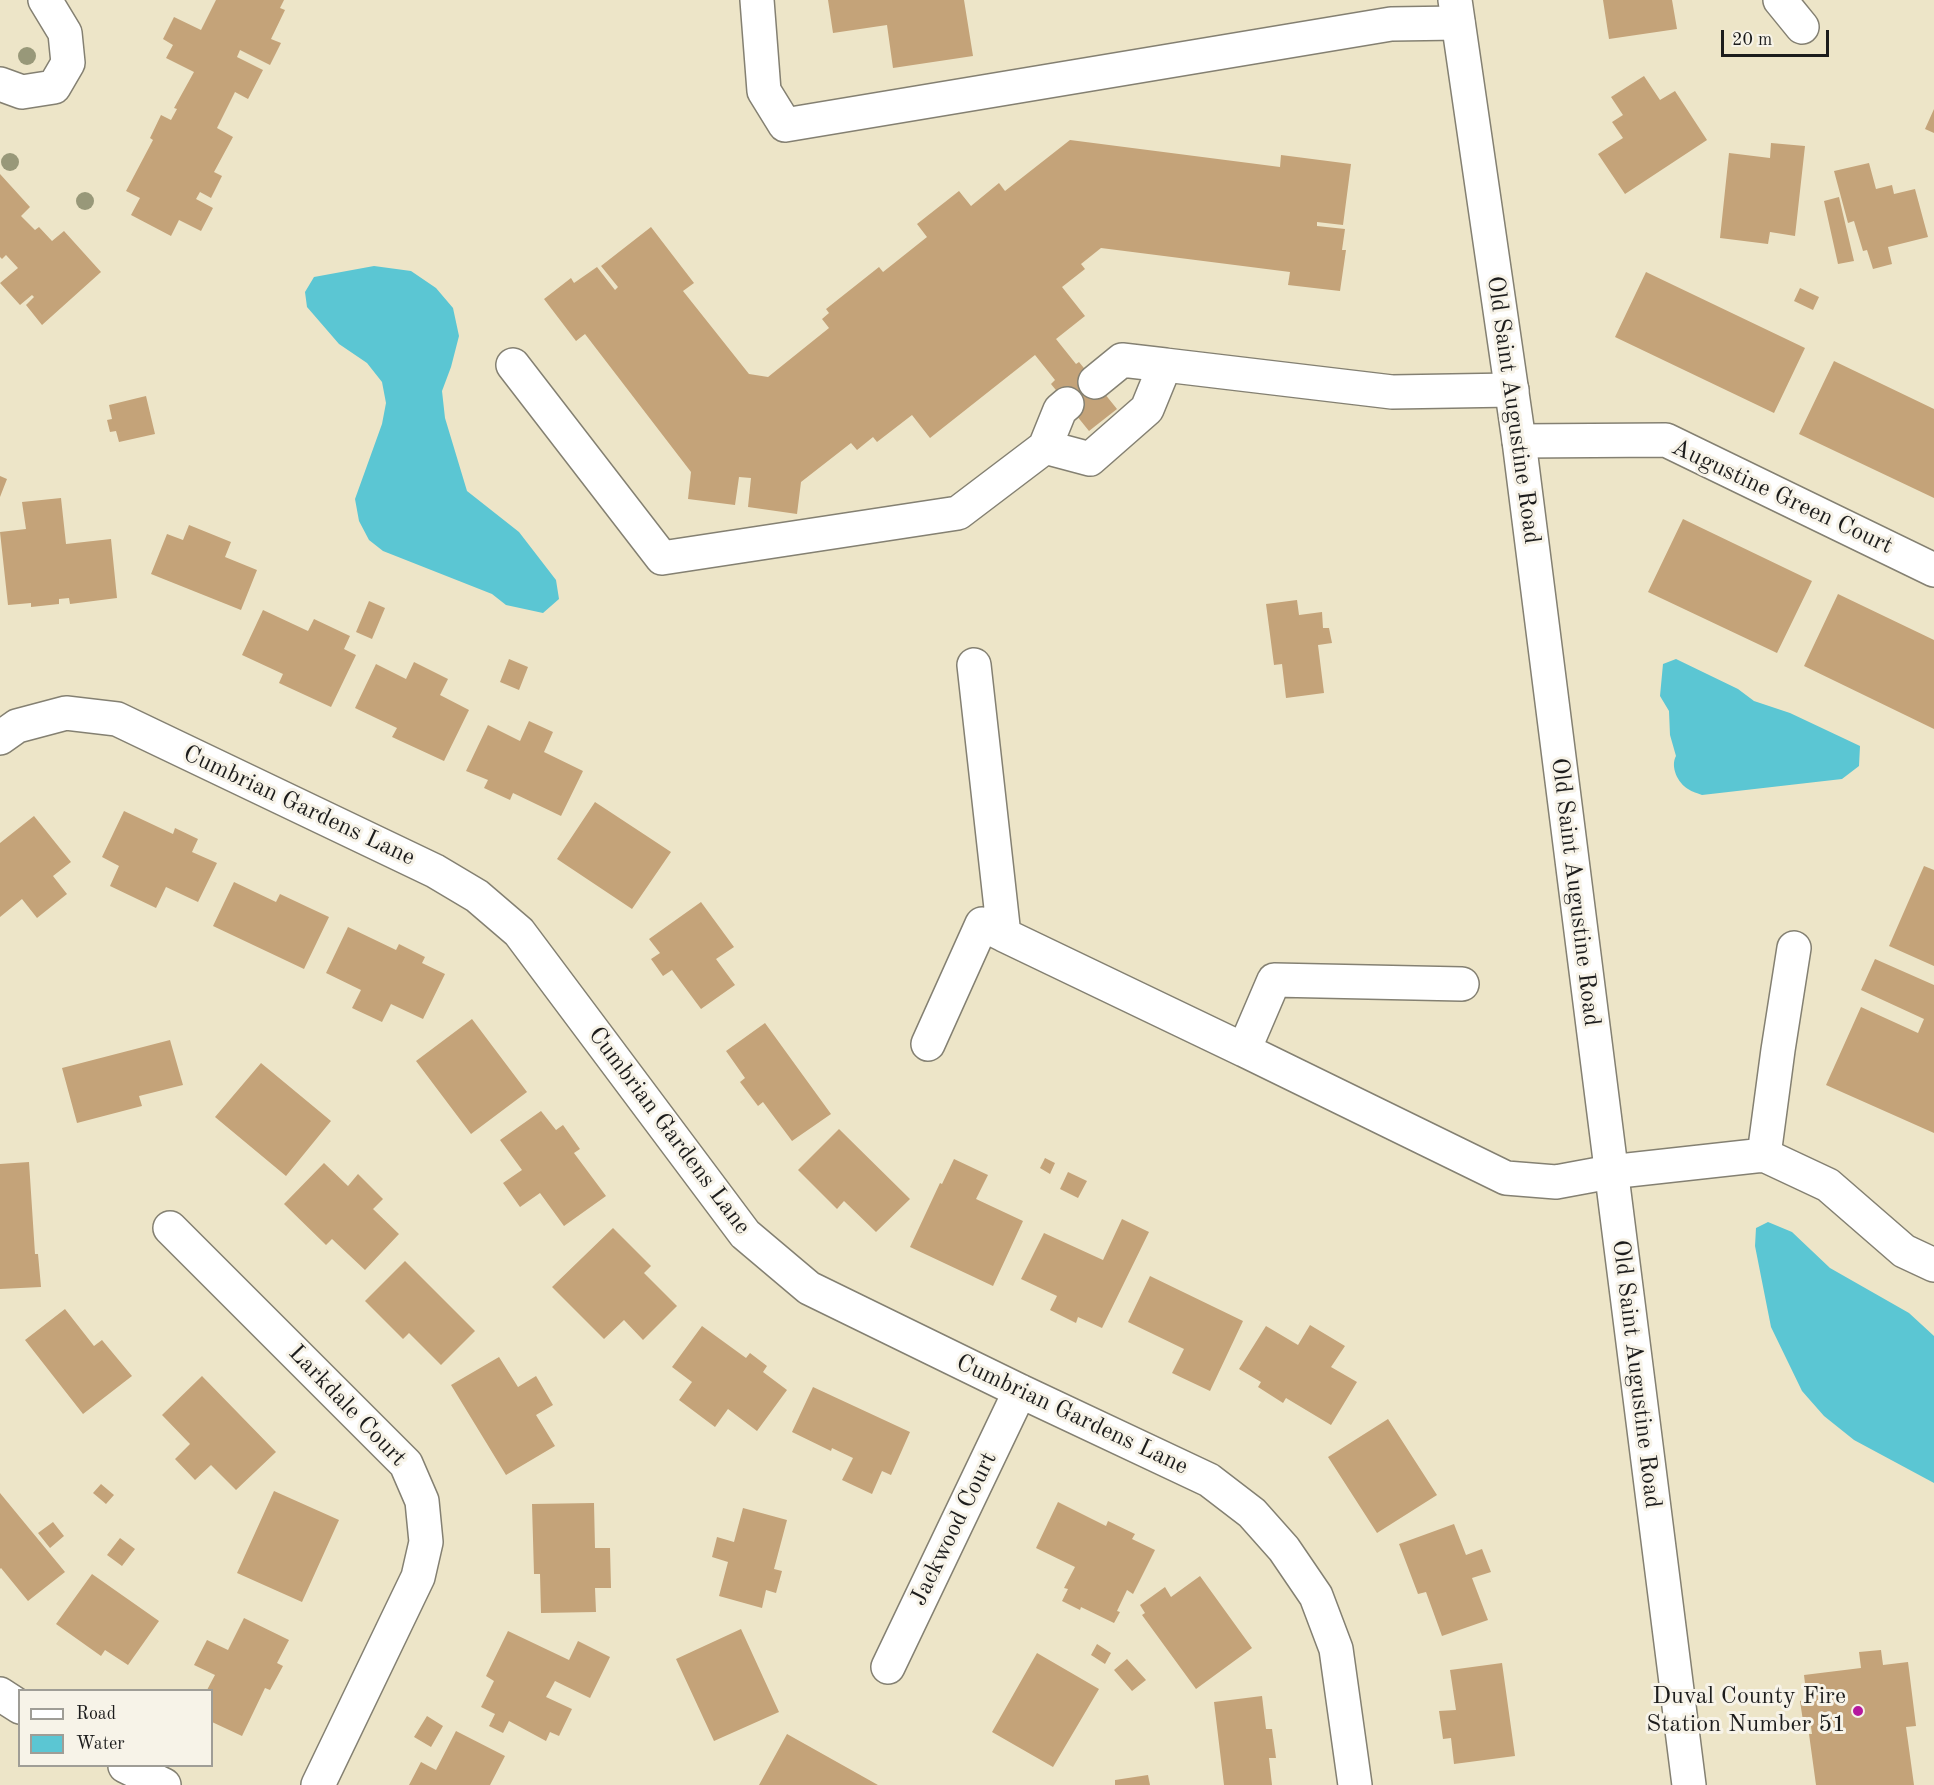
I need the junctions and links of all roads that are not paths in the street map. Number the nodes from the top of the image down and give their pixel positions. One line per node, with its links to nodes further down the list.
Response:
1 (45, 0): 6 (street)
2 (757, 0): 4 (street)
3 (1780, 0): 5 (street)
4 (1456, 11): 10 (street, Old Saint Augustine Road)
5 (1802, 27)
6 (0, 84)
7 (513, 365): 13 (street)
8 (1165, 365): 9 (street); 10 (street); 13 (street)
9 (1095, 382)
10 (1512, 390): 12 (street, Old Saint Augustine Road)
11 (1067, 404): 13 (street)
12 (1519, 441): 14 (street, Augustine Green Court); 23 (street, Old Saint Augustine Road)
13 (1045, 447)
14 (1934, 570)
15 (974, 665): 17 (street)
16 (0, 738): 26 (street, Cumbrian Gardens Lane)
17 (1004, 935): 20 (street); 21 (street)
18 (1794, 948): 22 (street)
19 (1462, 984): 21 (street)
20 (928, 1044)
21 (1244, 1050): 23 (street)
22 (1764, 1155): 23 (street); 25 (street)
23 (1611, 1172): 34 (street, Old Saint Augustine Road)
24 (170, 1228): 32 (street, Larkdale Court)
25 (1934, 1265)
26 (1020, 1391): 27 (street, Jackwood Court); 33 (street, Cumbrian Gardens Lane)
27 (888, 1667)
28 (0, 1694): 29 (street)
29 (18, 1706)
30 (127, 1767): 31 (street)
31 (164, 1785)
32 (318, 1785)
33 (1355, 1785)
34 (1689, 1785)

